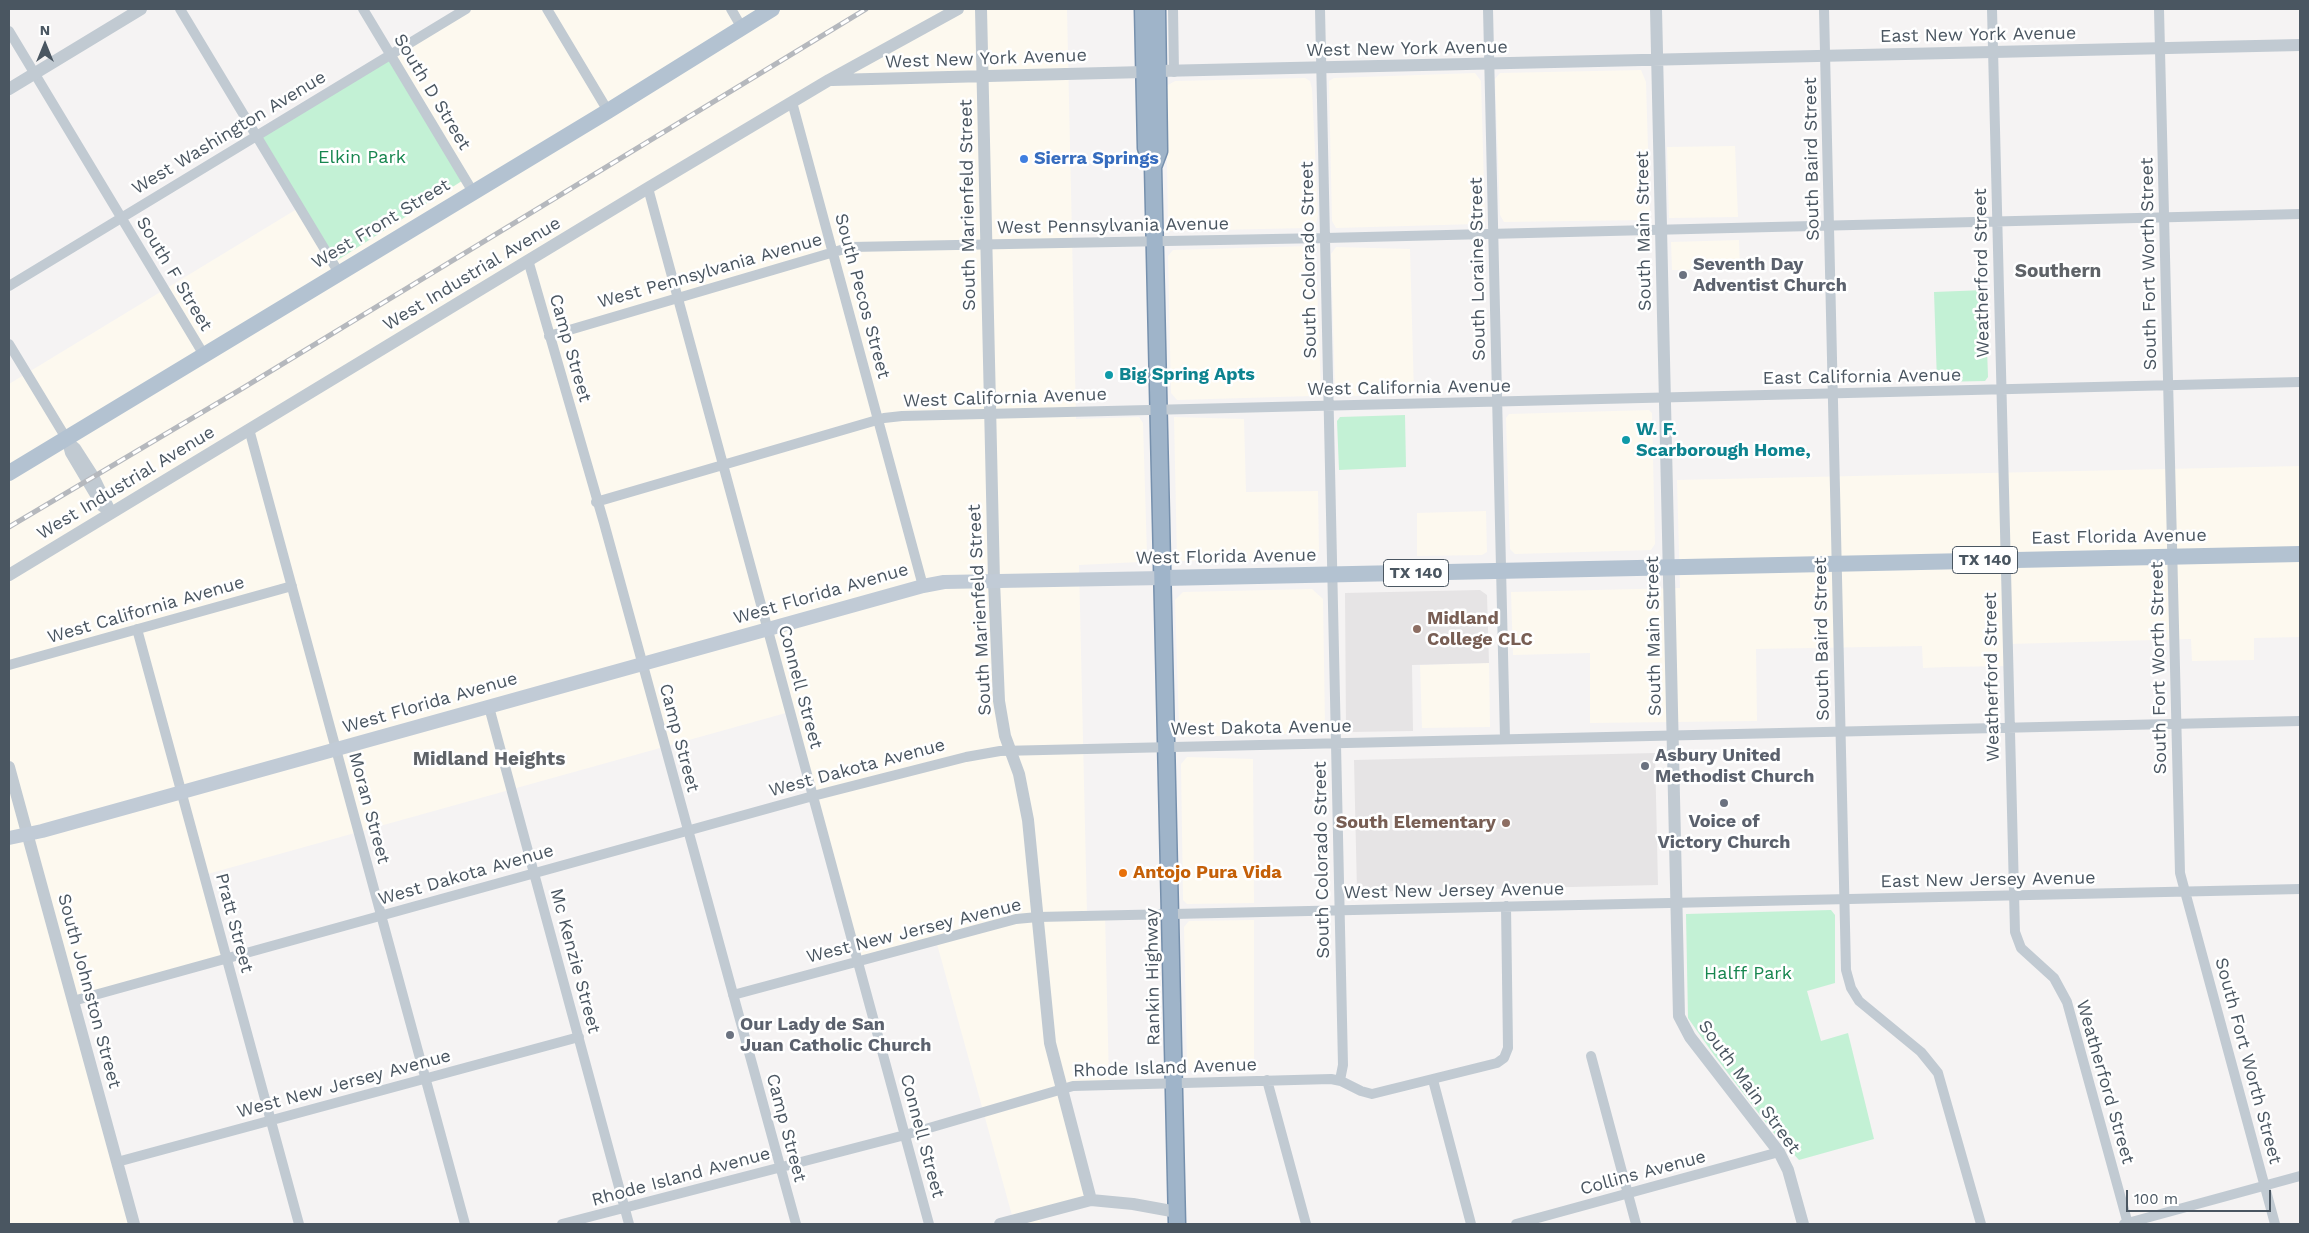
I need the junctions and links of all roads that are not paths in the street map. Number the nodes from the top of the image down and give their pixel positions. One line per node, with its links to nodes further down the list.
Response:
1 (141, 9): 30 (street)
2 (180, 9): 36 (street)
3 (363, 9): 24 (street, South D Street)
4 (466, 9): 24 (street, West Washington Avenue)
5 (547, 9): 35 (street)
6 (731, 9): 19 (street)
7 (772, 9): 19 (main road, West Front Street)
8 (958, 9): 32 (street, West Industrial Avenue)
9 (981, 9): 31 (street, South Marienfeld Street)
10 (1143, 9): 29 (highway)
11 (1157, 9): 29 (highway)
12 (1173, 9): 29 (street)
13 (1320, 9): 28 (street, South Colorado Street)
14 (1488, 9): 27 (street, South Loraine Street)
15 (1656, 9): 26 (street, South Main Street)
16 (1824, 9): 25 (street, South Baird Street)
17 (1992, 9): 23 (street, Weatherford Street)
18 (2159, 9): 22 (street, South Fort Worth Street)
19 (742, 28): 35 (main road, West Front Street)
20 (9, 31): 30 (street, South F Street)
21 (2300, 45): 22 (street, East New York Avenue)
22 (2160, 48): 23 (street, East New York Avenue); 41 (street, South Fort Worth Street)
23 (1993, 52): 25 (street, East New York Avenue); 42 (street, Weatherford Street)
24 (390, 54): 36 (street, West Washington Avenue); 38 (street, South D Street)
25 (1825, 56): 26 (street, East New York Avenue); 43 (street, South Baird Street)
26 (1657, 61): 27 (street, West New York Avenue); 44 (street, South Main Street)
27 (1489, 65): 28 (street, West New York Avenue); 45 (street, South Loraine Street)
28 (1321, 69): 29 (street, West New York Avenue); 46 (street, South Colorado Street)
29 (1159, 72): 31 (street, West New York Avenue); 47 (highway, Rankin Highway)
30 (34, 73): 33 (street); 40 (street, South F Street)
31 (983, 77): 32 (street, West New York Avenue); 48 (street, South Marienfeld Street)
32 (829, 80): 34 (street, West Industrial Avenue)
33 (9, 89)
34 (792, 102): 37 (street, West Industrial Avenue); 49 (street, South Pecos Street)
35 (608, 111): 38 (main road, West Front Street)
36 (256, 136): 40 (street, West Washington Avenue); 51 (street)
37 (648, 188): 50 (street, West Industrial Avenue); 53 (street, Connell Street)
38 (473, 192): 51 (main road, West Front Street)
39 (2300, 214): 41 (street, West Pennsylvania Avenue)
40 (121, 217): 52 (street, West Washington Avenue); 56 (street, South F Street)
41 (2164, 217): 42 (street, West Pennsylvania Avenue); 58 (street, South Fort Worth Street)
42 (1997, 222): 43 (street, West Pennsylvania Avenue); 59 (street, Weatherford Street)
43 (1830, 226): 44 (street, West Pennsylvania Avenue); 60 (street, South Baird Street)
44 (1661, 230): 45 (street, West Pennsylvania Avenue); 61 (street, South Main Street)
45 (1494, 233): 46 (street, West Pennsylvania Avenue); 62 (street, South Loraine Street)
46 (1325, 238): 47 (street, West Pennsylvania Avenue); 63 (street, South Colorado Street)
47 (1154, 242): 48 (street, West Pennsylvania Avenue); 64 (highway, Rankin Highway)
48 (987, 246): 49 (street, West Pennsylvania Avenue); 65 (street, South Marienfeld Street)
49 (833, 252): 53 (street, West Pennsylvania Avenue); 66 (street, South Pecos Street)
50 (528, 260): 54 (street, Camp Street); 67 (street, West Industrial Avenue)
51 (339, 273): 56 (main road, West Front Street)
52 (9, 286)
53 (677, 297): 54 (street, West Pennsylvania Avenue); 69 (street, Connell Street)
54 (549, 336): 71 (street, Camp Street)
55 (9, 344): 68 (street)
56 (204, 355): 68 (main road, West Front Street)
57 (2300, 382): 58 (street, East California Avenue)
58 (2169, 386): 59 (street, East California Avenue); 74 (street, South Fort Worth Street)
59 (2001, 389): 60 (street, East California Avenue); 75 (street, Weatherford Street)
60 (1833, 394): 61 (street, East California Avenue); 76 (street, South Baird Street)
61 (1665, 398): 62 (street, West California Avenue); 77 (street, South Main Street)
62 (1497, 402): 63 (street, West California Avenue); 78 (street, South Loraine Street)
63 (1328, 406): 64 (street, West California Avenue); 79 (street, South Colorado Street)
64 (1158, 410): 65 (street, West California Avenue); 81 (highway, Rankin Highway)
65 (990, 414): 66 (street, West California Avenue); 82 (street, South Marienfeld Street)
66 (878, 420): 69 (street, West California Avenue); 84 (street, South Pecos Street)
67 (249, 430): 72 (street, West Industrial Avenue); 83 (street, Moran Street)
68 (66, 438): 70 (main road, West Front Street); 72 (street)
69 (723, 465): 71 (street, West California Avenue); 86 (street, Connell Street)
70 (9, 472)
71 (596, 502): 87 (street, Camp Street)
72 (112, 513): 80 (street, West Industrial Avenue)
73 (2300, 554): 74 (main road, East Florida Avenue / TX 140)
74 (2173, 556): 75 (main road, East Florida Avenue / TX 140); 91 (street, South Fort Worth Street)
75 (2006, 560): 76 (main road, East Florida Avenue / TX 140); 92 (street, Weatherford Street)
76 (1837, 563): 77 (main road, East Florida Avenue / TX 140); 93 (street, South Baird Street)
77 (1669, 567): 78 (main road, West Florida Avenue / TX 140); 94 (street, South Main Street)
78 (1501, 571): 79 (main road, West Florida Avenue / TX 140); 95 (street, South Loraine Street)
79 (1332, 574): 81 (main road, West Florida Avenue / TX 140); 96 (street, South Colorado Street)
80 (9, 575)
81 (1163, 578): 82 (main road, West Florida Avenue); 97 (highway, Rankin Highway)
82 (994, 581): 84 (main road, West Florida Avenue); 99 (street, South Marienfeld Street)
83 (292, 586): 85 (street, West California Avenue); 98 (street, Moran Street)
84 (923, 586): 86 (main road, West Florida Avenue)
85 (137, 629): 88 (street, West California Avenue); 101 (street, Pratt Street)
86 (768, 630): 87 (main road, West Florida Avenue); 102 (street, Connell Street)
87 (642, 665): 89 (main road, West Florida Avenue); 103 (street, Camp Street)
88 (9, 666)
89 (489, 707): 98 (main road, West Florida Avenue); 106 (street, Mc Kenzie Street)
90 (2300, 721): 91 (street, West Dakota Avenue)
91 (2176, 724): 92 (street, West Dakota Avenue); 108 (street, South Fort Worth Street)
92 (2010, 727): 93 (street, West Dakota Avenue); 109 (street, Weatherford Street)
93 (1841, 731): 94 (street, West Dakota Avenue); 110 (street, South Baird Street)
94 (1674, 735): 95 (street, West Dakota Avenue); 111 (street, South Main Street)
95 (1505, 739): 96 (street, West Dakota Avenue)
96 (1336, 742): 97 (street, West Dakota Avenue); 113 (street, South Colorado Street)
97 (1167, 746): 99 (street, West Dakota Avenue); 114 (highway, Rankin Highway)
98 (337, 749): 101 (main road, West Florida Avenue); 115 (street, Moran Street)
99 (1011, 750): 102 (street, West Dakota Avenue); 116 (street, South Marienfeld Street)
100 (9, 767): 104 (street, South Johnston Street)
101 (182, 792): 104 (main road, West Florida Avenue); 117 (street, Pratt Street)
102 (812, 796): 103 (street, West Dakota Avenue); 118 (street, Connell Street)
103 (688, 830): 106 (street, West Dakota Avenue); 119 (street, Camp Street)
104 (28, 835): 105 (main road, West Florida Avenue); 120 (street, South Johnston Street)
105 (9, 838)
106 (534, 873): 115 (street, West Dakota Avenue); 121 (street, Mc Kenzie Street)
107 (2300, 889): 108 (street, East New Jersey Avenue)
108 (2184, 892): 109 (street, East New Jersey Avenue); 135 (street, South Fort Worth Street)
109 (2014, 896): 110 (street, East New Jersey Avenue); 154 (street, Weatherford Street)
110 (1845, 899): 111 (street, East New Jersey Avenue); 153 (street, South Baird Street)
111 (1677, 902): 112 (street, West New Jersey Avenue); 131 (street, South Main Street)
112 (1506, 906): 113 (street, West New Jersey Avenue); 126 (street, Rhode Island Avenue)
113 (1340, 910): 114 (street, West New Jersey Avenue); 125 (street, South Colorado Street)
114 (1171, 914): 116 (street, West New Jersey Avenue); 127 (highway, Rankin Highway)
115 (382, 915): 117 (street, West Dakota Avenue); 123 (street, Moran Street)
116 (1038, 917): 118 (street, West New Jersey Avenue); 128 (street, South Marienfeld Street)
117 (227, 958): 120 (street, West Dakota Avenue); 129 (street, Pratt Street)
118 (858, 962): 119 (street, West New Jersey Avenue); 130 (street, Connell Street)
119 (732, 995): 133 (street, Camp Street)
120 (73, 1001): 132 (street, South Johnston Street)
121 (579, 1037): 123 (street, West New Jersey Avenue); 138 (street, Mc Kenzie Street)
122 (1591, 1056): 136 (street)
123 (426, 1078): 129 (street, West New Jersey Avenue); 142 (street, Moran Street)
124 (1267, 1080): 125 (street, Rhode Island Avenue); 127 (street, Rhode Island Avenue); 148 (street)
125 (1340, 1080): 126 (street, Rhode Island Avenue)
126 (1433, 1080): 149 (street)
127 (1175, 1083): 128 (street, Rhode Island Avenue); 139 (highway, Rankin Highway)
128 (1062, 1089): 130 (street, Rhode Island Avenue); 137 (street, South Marienfeld Street)
129 (271, 1120): 132 (street, West New Jersey Avenue); 141 (street, Pratt Street)
130 (905, 1135): 133 (street, Rhode Island Avenue); 146 (street, Connell Street)
131 (1779, 1152): 136 (street, Collins Avenue); 152 (street, South Main Street)
132 (117, 1162): 140 (street, South Johnston Street)
133 (780, 1168): 138 (street, Rhode Island Avenue); 145 (street, Camp Street)
134 (2300, 1176): 135 (street)
135 (2265, 1186): 154 (street); 155 (street, South Fort Worth Street)
136 (1628, 1194): 150 (street, Collins Avenue); 151 (street)
137 (1091, 1200): 139 (street); 147 (street)
138 (625, 1209): 143 (street, Rhode Island Avenue); 144 (street, Mc Kenzie Street)
139 (1177, 1218)
140 (134, 1224)
141 (299, 1224)
142 (465, 1224)
143 (562, 1224)
144 (629, 1224)
145 (796, 1224)
146 (929, 1224)
147 (1000, 1224)
148 (1306, 1224)
149 (1471, 1224)
150 (1516, 1224)
151 (1636, 1224)
152 (1803, 1224)
153 (1981, 1224)
154 (2127, 1224)
155 (2276, 1224)

